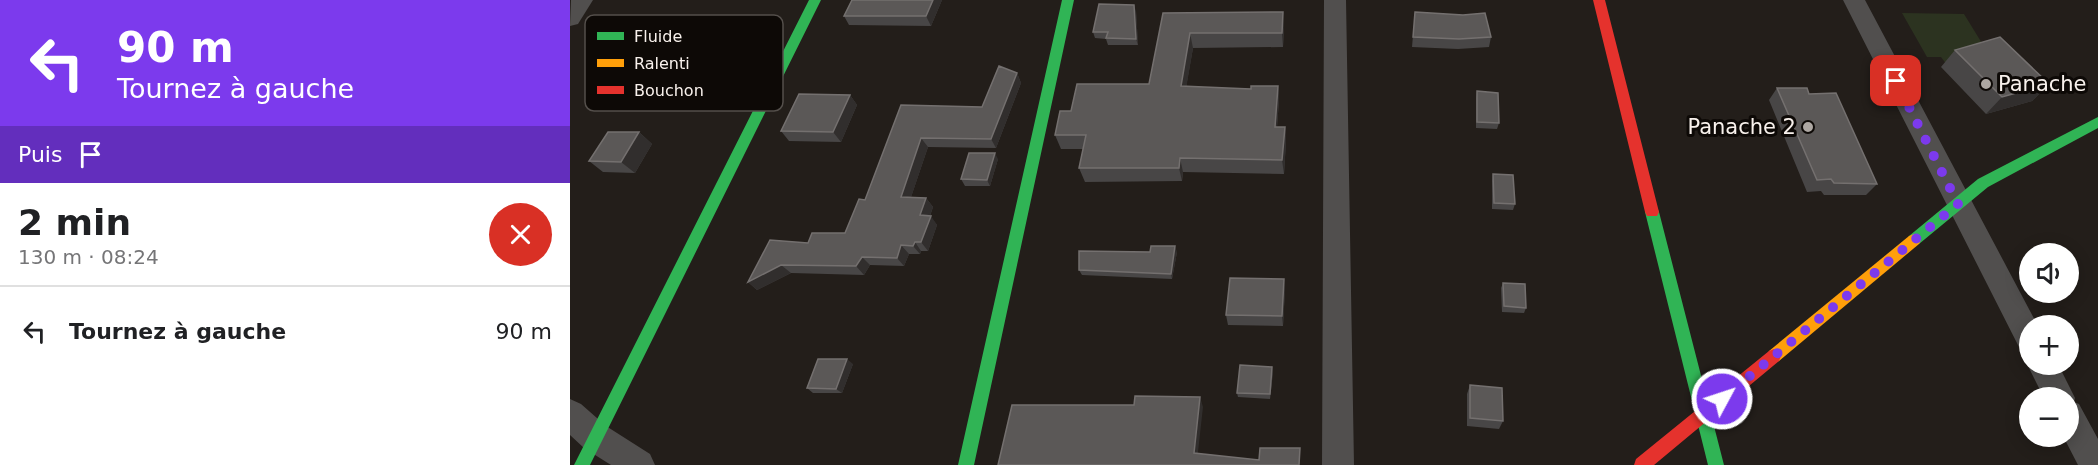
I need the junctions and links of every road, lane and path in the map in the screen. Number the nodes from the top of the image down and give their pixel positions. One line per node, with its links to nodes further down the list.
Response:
1 (582, 0): 7 (street)
2 (815, 0): 8 (street)
3 (1068, 0): 19 (street)
4 (1335, 0): 20 (street)
5 (1599, 0): 14 (street)
6 (1854, 0): 11 (street)
7 (570, 18)
8 (783, 64)
9 (759, 111): 16 (street)
10 (2098, 122): 11 (street)
11 (1958, 204): 12 (street); 14 (street)
12 (2019, 319)
13 (570, 414): 16 (street)
14 (1703, 414): 21 (street); 22 (street)
15 (2079, 435): 23 (street)
16 (595, 437): 17 (street); 18 (street)
17 (582, 465)
18 (639, 465)
19 (966, 465)
20 (1338, 465)
21 (1642, 465)
22 (1716, 465)
23 (2095, 465)

